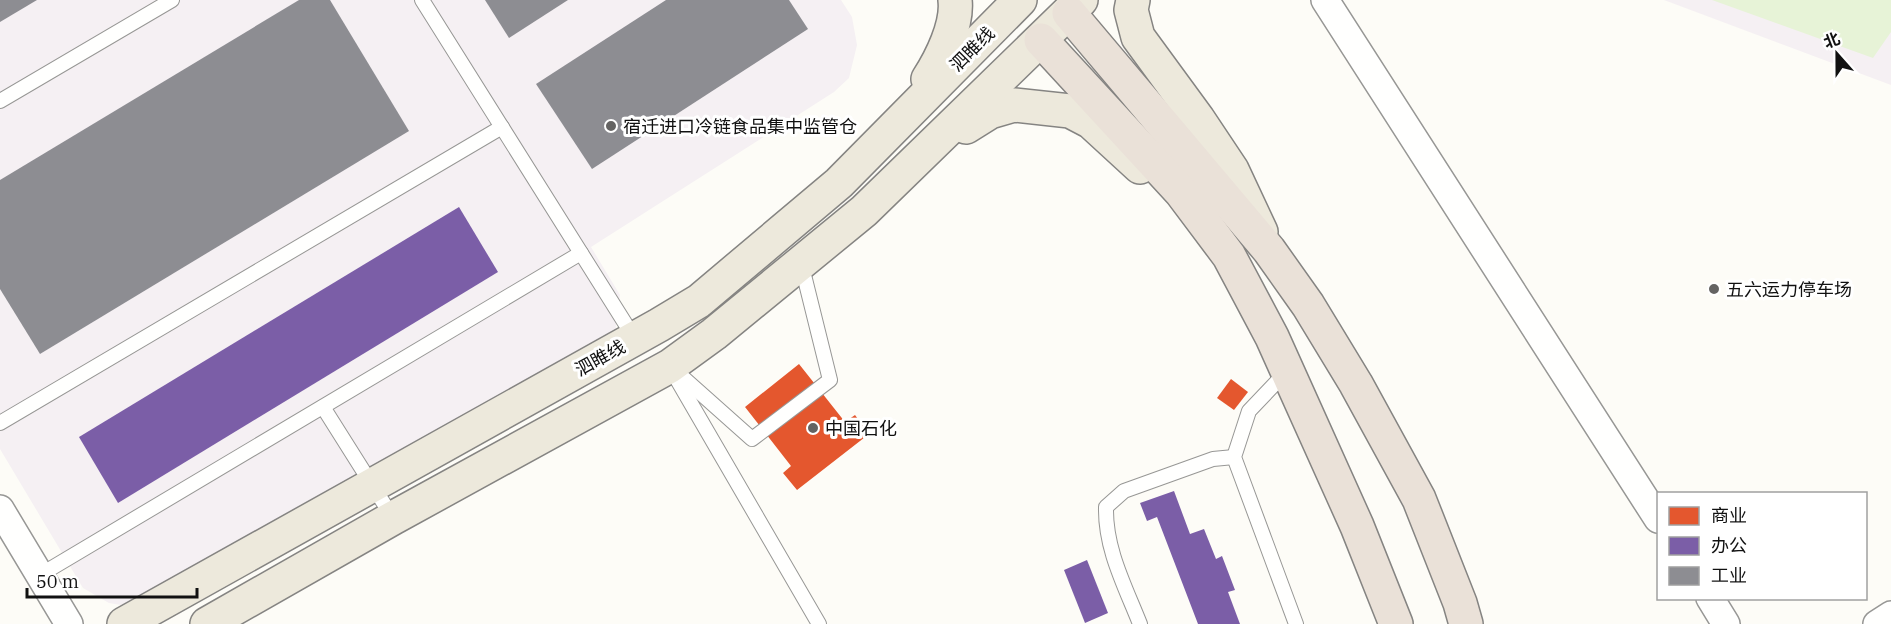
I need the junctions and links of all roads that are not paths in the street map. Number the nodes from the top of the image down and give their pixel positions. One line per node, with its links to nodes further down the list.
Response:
1 (172, 0): 9 (lane)
2 (422, 0): 11 (lane)
3 (955, 0): 10 (main road)
4 (1133, 0): 13 (main road)
5 (1325, 0): 25 (street)
6 (1014, 2): 8 (main road); 10 (main road, 泗睢线)
7 (1070, 4): 8 (main road); 13 (highway)
8 (1041, 40): 12 (main road); 15 (highway)
9 (0, 101)
10 (904, 117): 17 (main road, 泗睢线)
11 (502, 127): 14 (lane); 21 (lane)
12 (919, 158): 15 (main road); 16 (main road)
13 (1269, 250): 37 (highway)
14 (581, 253): 17 (lane); 20 (lane)
15 (1229, 256): 19 (highway)
16 (801, 263): 18 (main road); 18 (lane)
17 (635, 339): 23 (main road, 泗睢线)
18 (670, 366): 26 (main road); 33 (lane)
19 (1287, 371): 22 (lane); 36 (highway)
20 (323, 407): 23 (lane); 27 (lane)
21 (0, 423)
22 (1234, 457): 34 (lane); 35 (lane)
23 (372, 485): 26 (lane); 31 (main road, 泗睢线)
24 (0, 509): 27 (street)
25 (1657, 516)
26 (393, 518): 32 (main road)
27 (40, 575): 30 (street)
28 (1711, 600): 38 (street)
29 (1891, 615): 39 (street)
30 (69, 624)
31 (124, 624)
32 (207, 624)
33 (819, 624)
34 (1140, 624)
35 (1296, 624)
36 (1396, 624)
37 (1466, 624)
38 (1726, 624)
39 (1877, 624)

